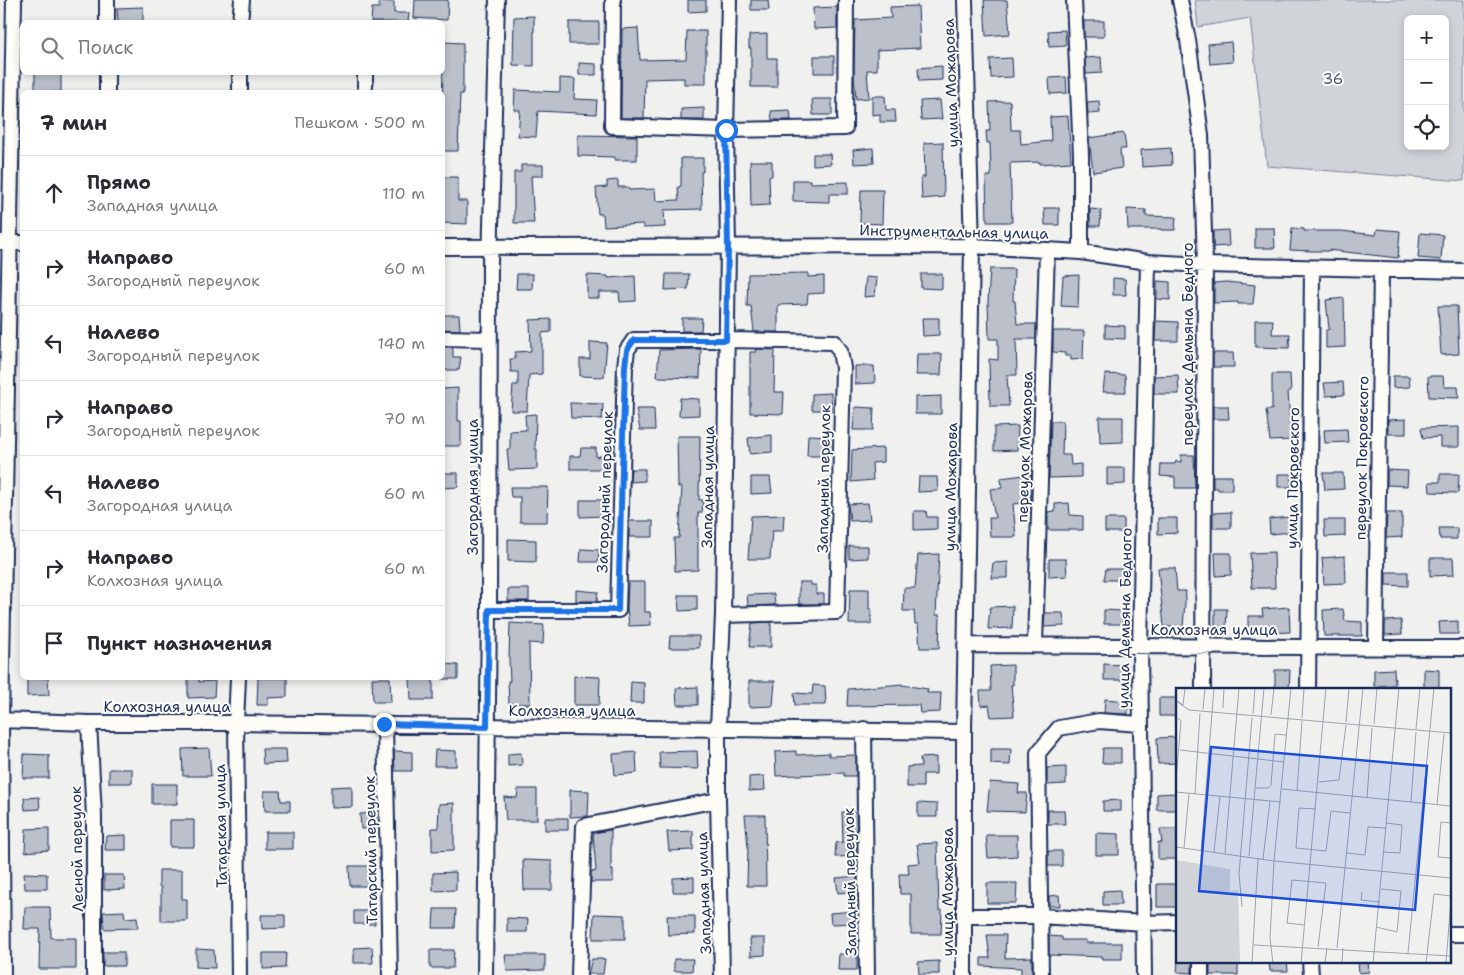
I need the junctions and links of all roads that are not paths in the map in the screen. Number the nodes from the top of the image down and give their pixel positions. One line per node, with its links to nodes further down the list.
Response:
1 (14, 0): 20 (street)
2 (107, 0): 11 (street)
3 (242, 0): 12 (street)
4 (497, 0): 24 (street, Загородная улица)
5 (613, 0): 19 (street)
6 (729, 0): 19 (street, Западная улица)
7 (846, 0): 19 (street)
8 (965, 0): 21 (street, улица Можарова)
9 (1074, 0): 26 (street)
10 (1180, 0): 28 (street, переулок Демьяна Бедного)
11 (107, 20)
12 (240, 20)
13 (107, 75): 17 (street)
14 (240, 75): 18 (street)
15 (366, 75): 16 (street)
16 (365, 87)
17 (107, 90)
18 (240, 90)
19 (726, 130): 23 (street, Западная улица)
20 (11, 242): 47 (street)
21 (972, 246): 23 (street, Инструментальная улица); 25 (street, Инструментальная улица); 37 (street, улица Можарова)
22 (445, 247): 24 (street, Инструментальная улица)
23 (728, 247): 24 (street, Инструментальная улица); 34 (street, Западная улица)
24 (491, 248): 33 (street, Загородная улица)
25 (1047, 250): 26 (street, Инструментальная улица); 38 (street, переулок Можарова)
26 (1081, 252): 27 (street, Инструментальная улица)
27 (1148, 262): 28 (street, Инструментальная улица); 39 (street, улица Демьяна Бедного)
28 (1205, 265): 29 (street, Инструментальная улица); 40 (street, переулок Демьяна Бедного)
29 (1312, 268): 30 (street, Инструментальная улица); 41 (street, улица Покровского)
30 (1381, 269): 31 (street, Инструментальная улица); 42 (street, переулок Покровского)
31 (1464, 271)
32 (445, 338): 33 (street)
33 (490, 339): 35 (street, Загородная улица)
34 (726, 340): 35 (street, Загородный переулок); 36 (street, Западная улица); 36 (street, Западный переулок)
35 (489, 610): 52 (street, Загородная улица)
36 (723, 615): 53 (street, Западная улица)
37 (965, 645): 38 (street, Колхозная улица); 55 (street, улица Можарова)
38 (1035, 646): 39 (street, Колхозная улица)
39 (1140, 646): 40 (street, Колхозная улица); 51 (street, улица Демьяна Бедного)
40 (1204, 646): 41 (street, Колхозная улица); 45 (street, переулок Демьяна Бедного)
41 (1308, 647): 42 (street, Колхозная улица); 46 (street, улица Покровского)
42 (1376, 647): 43 (street, Колхозная улица)
43 (1464, 648)
44 (238, 680): 49 (street, Татарская улица)
45 (1203, 688)
46 (1308, 688)
47 (1, 720): 48 (street, Колхозная улица); 63 (street)
48 (89, 723): 49 (street, Колхозная улица); 64 (street, Лесной переулок)
49 (236, 723): 50 (street, Колхозная улица); 65 (street, Татарская улица)
50 (384, 724): 52 (street, Колхозная улица); 66 (street, Татарский переулок)
51 (1140, 724): 58 (street); 59 (street, улица Демьяна Бедного)
52 (487, 727): 53 (street, Колхозная улица); 67 (street, Загородная улица)
53 (718, 728): 54 (street, Колхозная улица); 56 (street, Западная улица)
54 (864, 729): 55 (street, Колхозная улица); 70 (street, Западный переулок)
55 (964, 732): 57 (street, улица Можарова)
56 (718, 800): 68 (street); 69 (street, Западная улица)
57 (964, 916): 58 (street); 71 (street, улица Можарова)
58 (1040, 916): 59 (street); 72 (street)
59 (1143, 922): 60 (street); 73 (street, улица Демьяна Бедного)
60 (1176, 922)
61 (1201, 962): 74 (street)
62 (1310, 962): 75 (street)
63 (3, 975)
64 (94, 975)
65 (239, 975)
66 (390, 975)
67 (485, 975)
68 (579, 975)
69 (722, 975)
70 (868, 975)
71 (964, 975)
72 (1041, 975)
73 (1144, 975)
74 (1201, 975)
75 (1310, 975)

